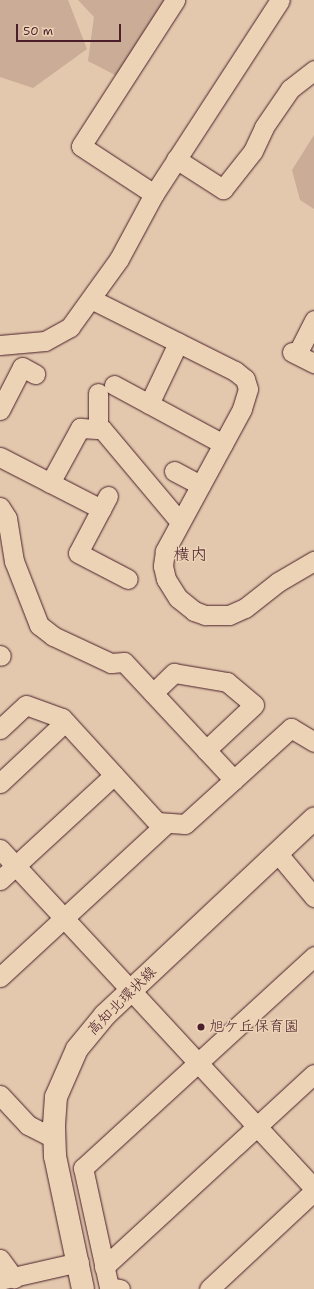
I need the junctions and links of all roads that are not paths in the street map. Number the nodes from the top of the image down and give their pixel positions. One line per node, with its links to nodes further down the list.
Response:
1 (175, 0): 5 (street)
2 (280, 0): 4 (street)
3 (314, 70): 4 (street)
4 (176, 159): 5 (street)
5 (154, 194): 6 (street)
6 (91, 299): 8 (street); 9 (street)
7 (314, 320): 10 (street)
8 (178, 343): 12 (street); 15 (street)
9 (0, 344)
10 (314, 363)
11 (35, 374): 13 (street)
12 (149, 404): 14 (street); 15 (street)
13 (0, 410)
14 (98, 429): 18 (street); 21 (street)
15 (223, 444): 19 (street)
16 (0, 457): 18 (street)
17 (174, 470): 19 (street)
18 (50, 483): 23 (street)
19 (200, 485): 21 (street)
20 (0, 507): 24 (street)
21 (180, 522): 22 (street)
22 (314, 561)
23 (128, 579)
24 (152, 693): 28 (street); 28 (street)
25 (65, 722): 26 (street); 29 (street); 31 (street)
26 (0, 729)
27 (314, 742): 30 (street)
28 (206, 750): 30 (street)
29 (114, 775): 33 (street); 36 (street)
30 (234, 780): 33 (street)
31 (0, 782)
32 (314, 819): 35 (main road, 高知北環状線)
33 (167, 823): 39 (street)
34 (0, 849): 36 (street)
35 (279, 854): 38 (street); 42 (main road, 高知北環状線)
36 (15, 866): 37 (street); 39 (street)
37 (0, 880)
38 (314, 897)
39 (64, 918): 41 (street); 42 (street)
40 (314, 956): 43 (street)
41 (0, 977)
42 (131, 990): 43 (street); 47 (main road, 高知北環状線)
43 (198, 1062): 46 (street); 51 (street)
44 (314, 1074): 46 (street)
45 (0, 1095): 47 (street)
46 (257, 1126): 48 (street); 51 (street)
47 (55, 1139): 50 (main road, 高知北環状線)
48 (314, 1189): 55 (street)
49 (0, 1259): 52 (street)
50 (79, 1262): 52 (street); 53 (main road, 高知北環状線)
51 (104, 1267): 54 (street)
52 (7, 1279)
53 (83, 1289)
54 (120, 1289)
55 (209, 1289)

